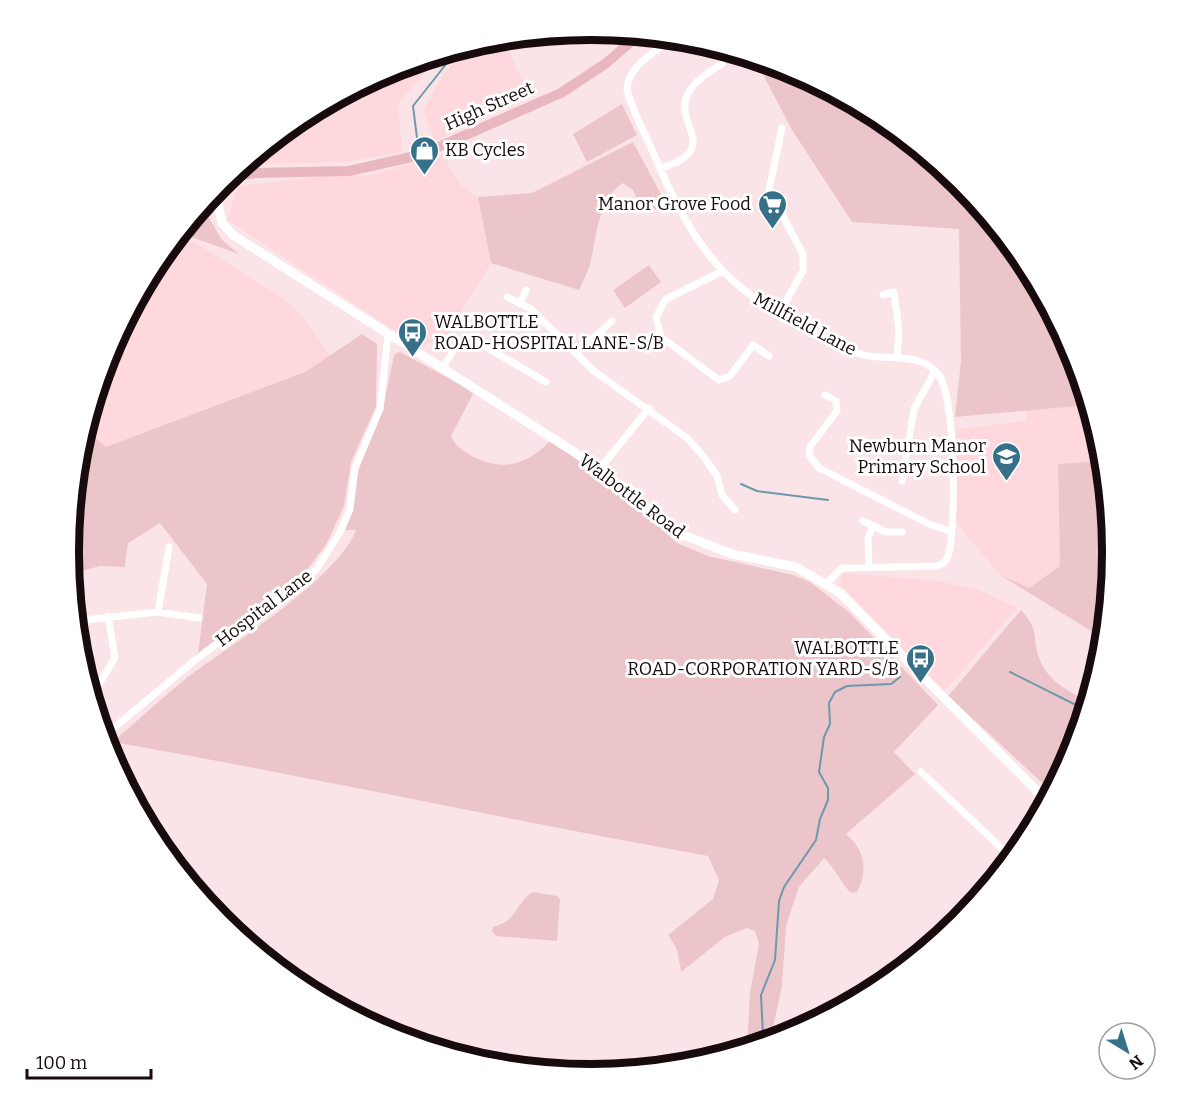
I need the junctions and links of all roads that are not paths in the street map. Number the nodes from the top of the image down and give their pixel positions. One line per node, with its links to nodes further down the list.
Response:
1 (630, 43): 6 (main road, High Street)
2 (664, 46): 5 (street, Millfield Lane)
3 (722, 64): 5 (street)
4 (782, 128): 13 (street)
5 (660, 169): 8 (street, Millfield Lane)
6 (246, 174)
7 (217, 202): 15 (street, Walbottle Road)
8 (723, 271): 13 (street, Millfield Lane); 17 (street)
9 (526, 290): 12 (street)
10 (883, 295): 18 (street)
11 (507, 297): 12 (street)
12 (521, 302): 16 (street)
13 (779, 315): 18 (street, Millfield Lane)
14 (612, 321): 16 (street)
15 (388, 335): 19 (street, Walbottle Road); 39 (street, Hospital Lane)
16 (578, 353): 23 (street)
17 (769, 357)
18 (897, 357): 20 (street, Millfield Lane)
19 (442, 369): 21 (street); 24 (street, Walbottle Road)
20 (935, 371): 25 (street); 29 (street)
21 (546, 382)
22 (825, 395): 29 (street)
23 (649, 408): 24 (street); 26 (street)
24 (599, 470): 33 (street, Walbottle Road)
25 (902, 481)
26 (735, 510)
27 (863, 521): 28 (street)
28 (873, 526): 30 (street); 32 (street)
29 (951, 531): 32 (street)
30 (902, 532)
31 (169, 548): 34 (street)
32 (869, 568): 33 (street)
33 (826, 584): 41 (street, Walbottle Road)
34 (158, 612): 35 (street); 36 (street)
35 (108, 616): 37 (street); 38 (street)
36 (199, 618)
37 (83, 620)
38 (97, 688)
39 (111, 730)
40 (921, 772): 42 (street)
41 (1041, 795)
42 (1006, 852)

